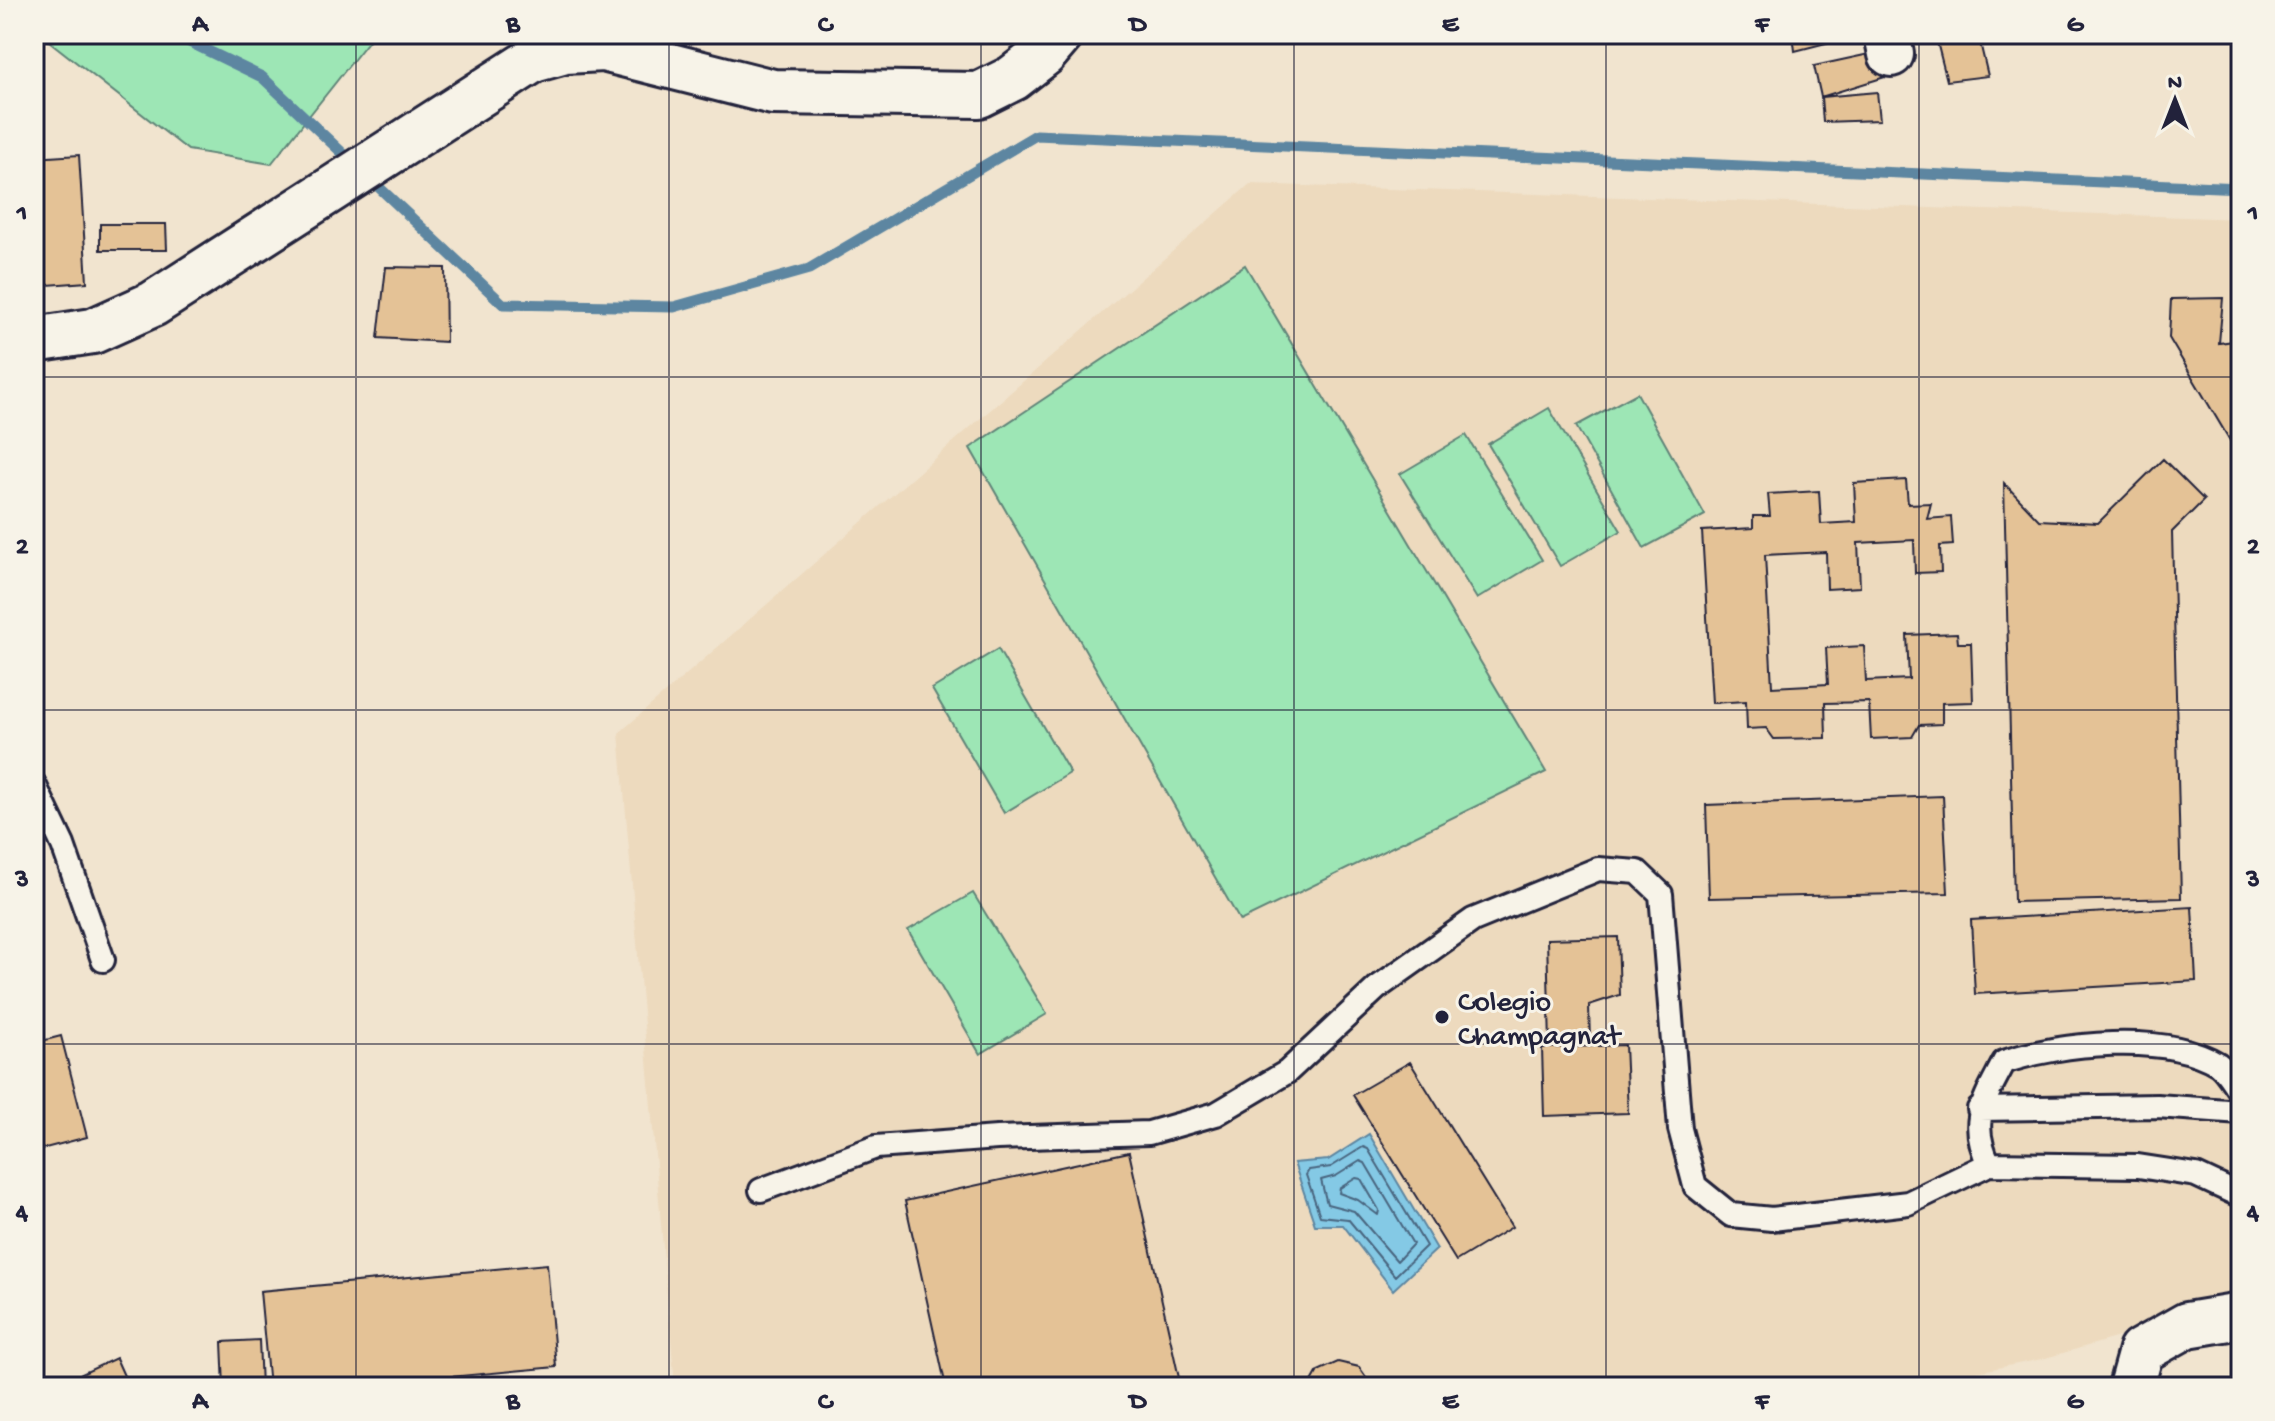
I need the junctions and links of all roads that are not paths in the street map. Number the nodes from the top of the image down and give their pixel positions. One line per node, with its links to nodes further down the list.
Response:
1 (1061, 34): 2 (street)
2 (34, 340)
3 (34, 784): 4 (lane)
4 (103, 960)
5 (2241, 1093): 6 (lane)
6 (1979, 1109): 7 (lane); 8 (lane)
7 (2241, 1112)
8 (1989, 1164): 9 (lane); 10 (lane)
9 (761, 1190)
10 (2241, 1196)
11 (2241, 1316): 12 (street)
12 (2131, 1384)

